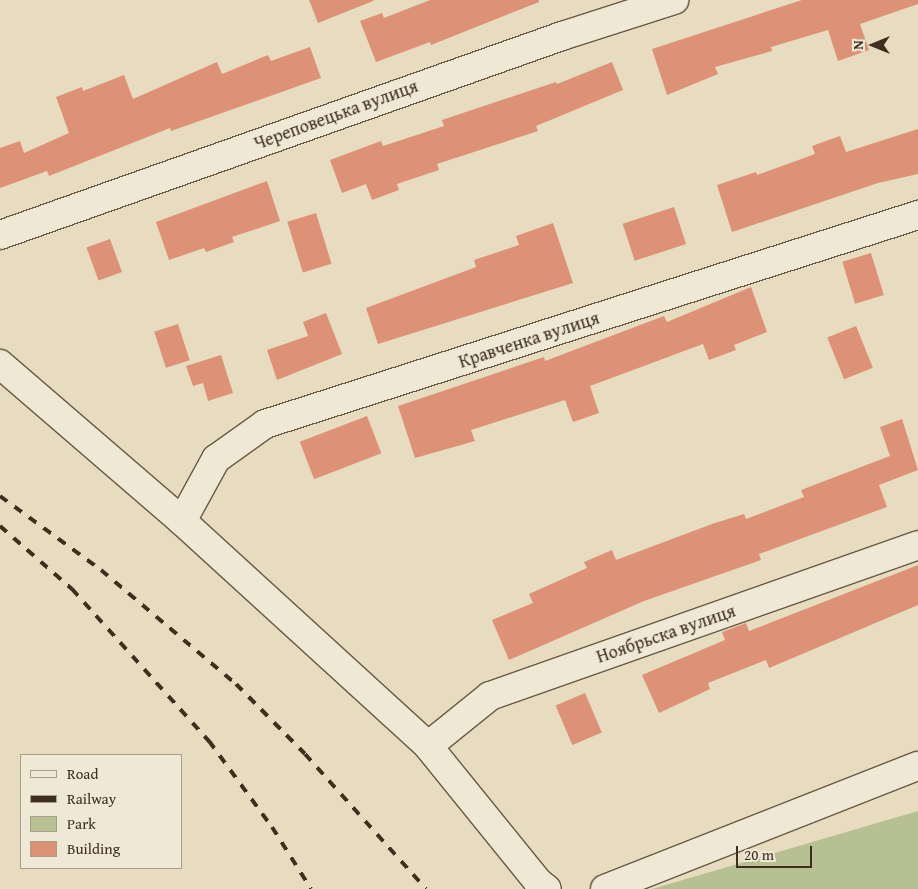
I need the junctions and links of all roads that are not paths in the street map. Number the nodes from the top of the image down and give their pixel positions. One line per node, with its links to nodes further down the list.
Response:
1 (674, 0): 3 (street, Череповецька вулиця)
2 (918, 215): 5 (street, Кравченка вулиця)
3 (0, 235)
4 (0, 364): 5 (street)
5 (182, 521): 7 (street)
6 (918, 545): 7 (street, Ноябрьска вулиця)
7 (428, 746): 9 (street)
8 (918, 766): 10 (street)
9 (542, 885)
10 (605, 889)

